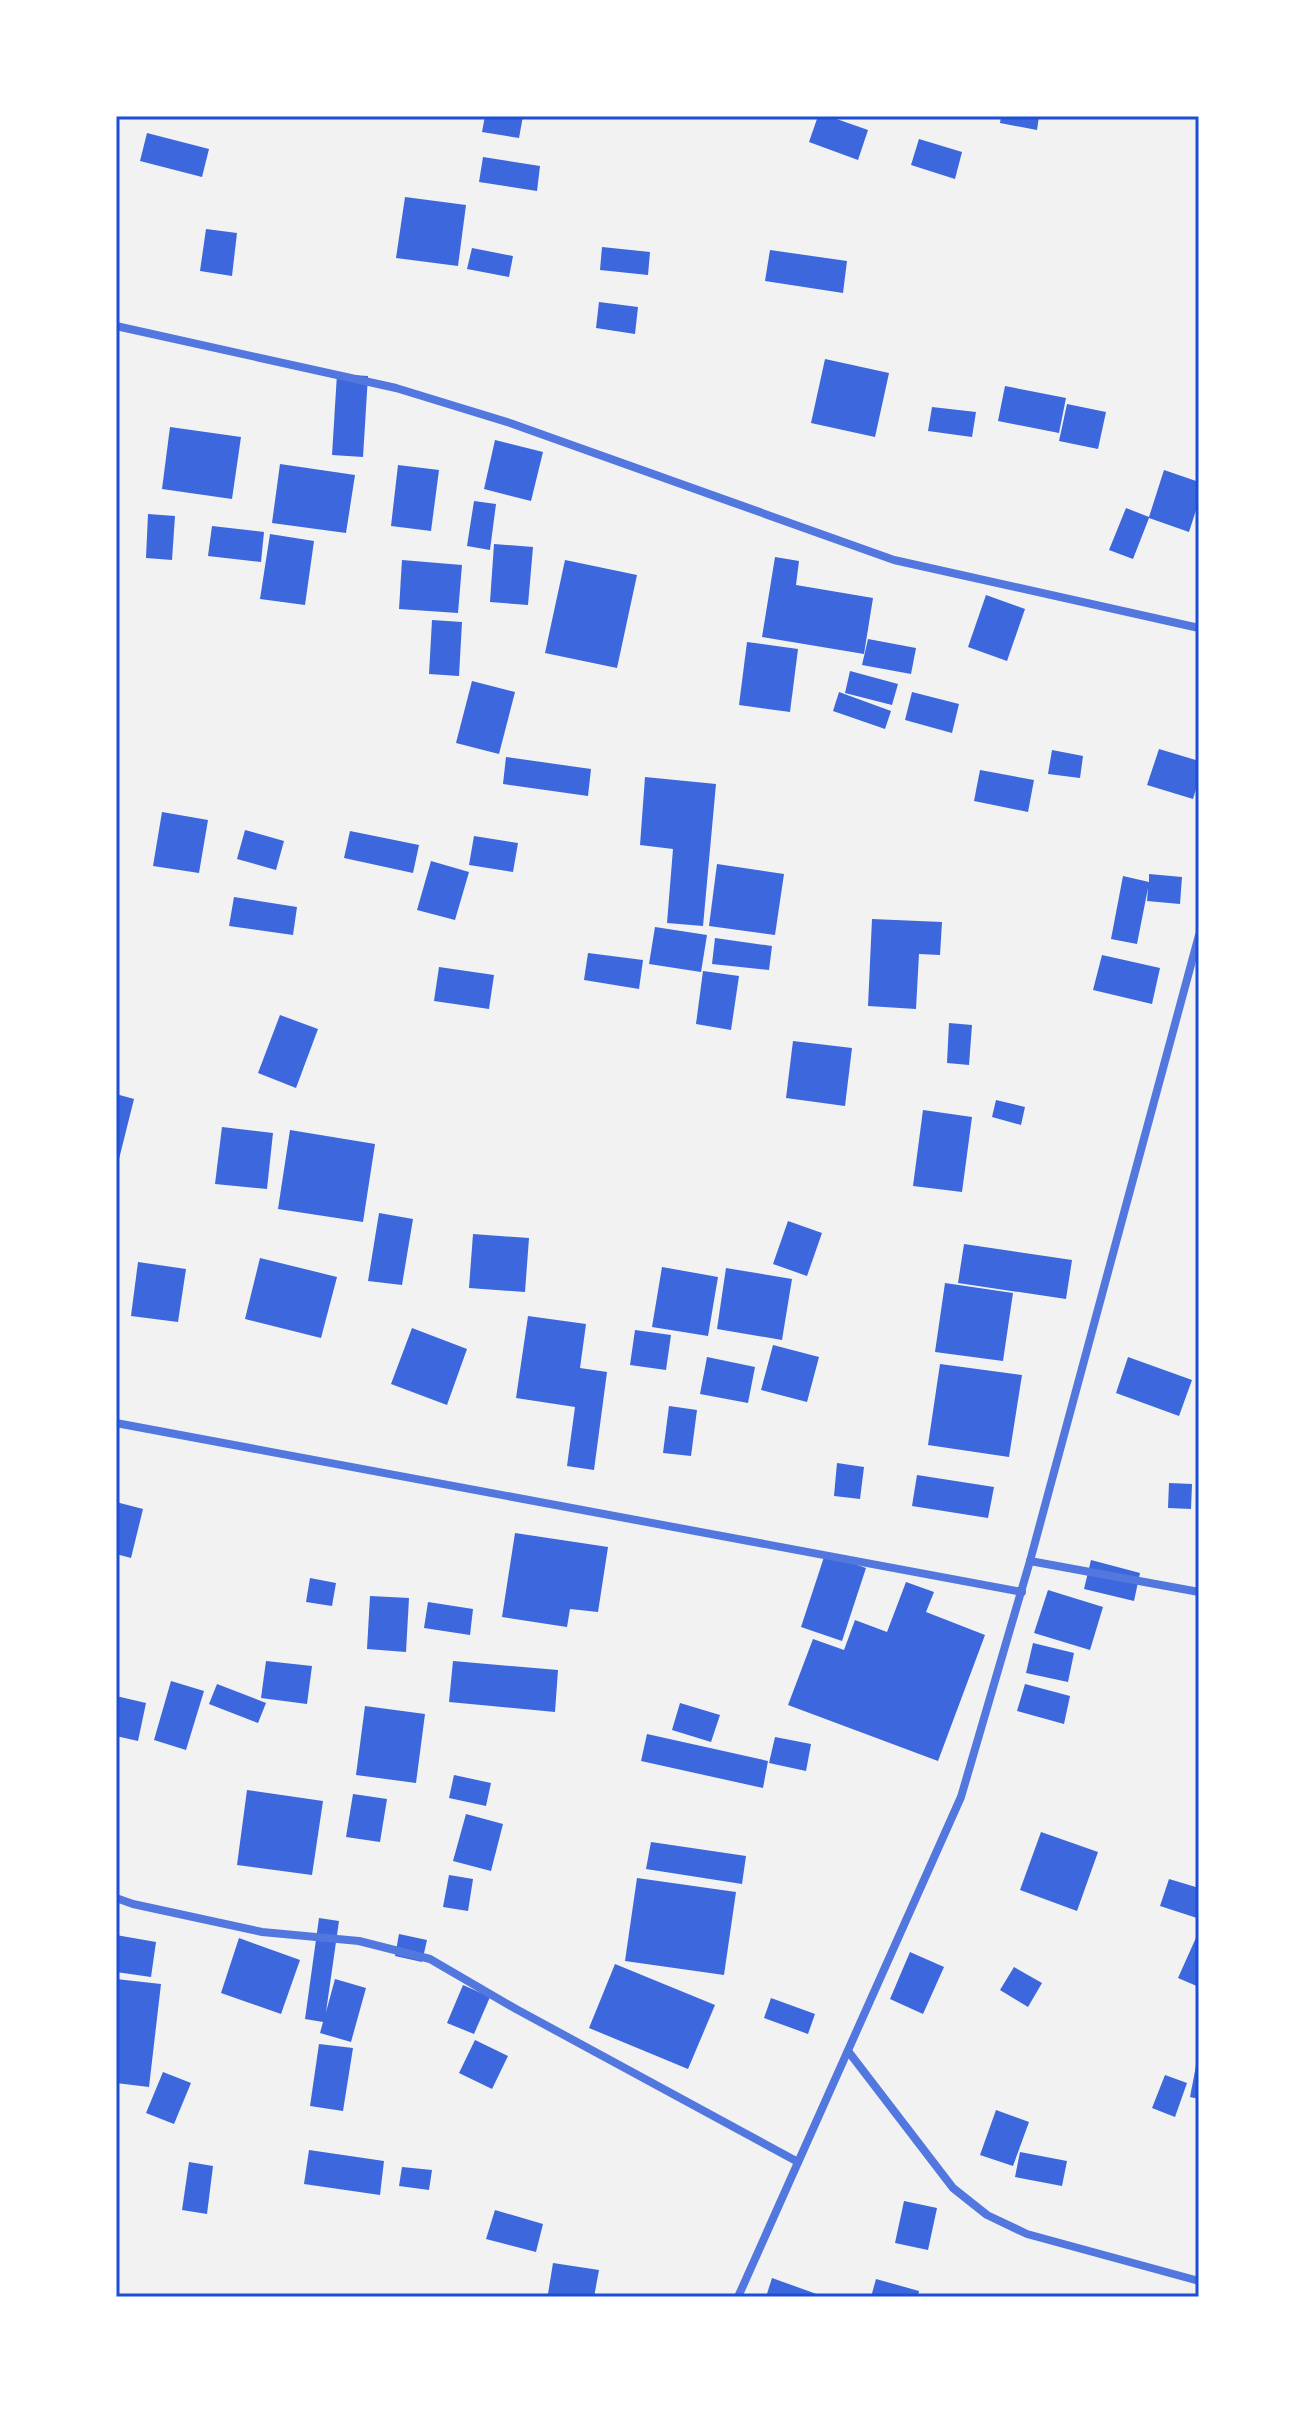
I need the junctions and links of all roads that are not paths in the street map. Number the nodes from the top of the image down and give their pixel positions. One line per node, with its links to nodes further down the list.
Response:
1 (116, 326): 2 (street)
2 (1199, 628)
3 (1199, 935): 5 (street)
4 (116, 1423): 6 (street)
5 (1030, 1561): 6 (street); 7 (street)
6 (1022, 1592): 9 (street)
7 (1199, 1592)
8 (116, 1898): 10 (street)
9 (848, 2051): 10 (street); 11 (street)
10 (798, 2162): 12 (street)
11 (1199, 2281)
12 (738, 2297)

